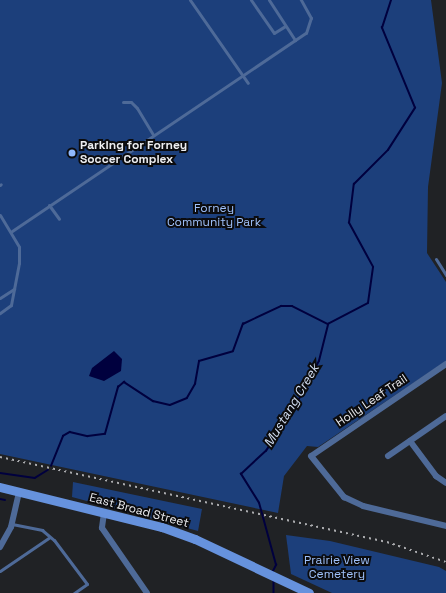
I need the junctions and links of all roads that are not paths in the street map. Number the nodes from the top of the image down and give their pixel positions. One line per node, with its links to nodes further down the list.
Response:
1 (190, 0): 7 (lane)
2 (252, 0): 5 (lane)
3 (269, 0): 5 (lane)
4 (301, 0): 6 (lane)
5 (285, 26): 6 (lane)
6 (294, 40): 7 (lane)
7 (242, 74): 8 (lane); 10 (lane)
8 (248, 83)
9 (123, 102): 10 (lane)
10 (153, 135): 11 (lane)
11 (49, 205): 13 (lane); 14 (lane)
12 (0, 215): 14 (lane)
13 (59, 219)
14 (12, 231): 17 (lane)
15 (436, 259): 16 (lane)
16 (446, 275)
17 (14, 289): 18 (lane); 19 (lane)
18 (0, 298)
19 (0, 313)
20 (446, 364): 29 (street, Holly Leaf Trail)
21 (446, 416): 22 (street)
22 (410, 441): 23 (street); 24 (street)
23 (388, 456)
24 (446, 483)
25 (0, 487): 26 (main road, East Broad Street)
26 (19, 492): 27 (main road, East Broad Street); 28 (street)
27 (104, 513): 34 (street); 35 (main road, East Broad Street)
28 (11, 524): 30 (lane); 31 (street)
29 (446, 526)
30 (50, 537): 32 (lane); 33 (lane)
31 (1, 544)
32 (0, 571)
33 (74, 593)
34 (147, 593)
35 (309, 593)

